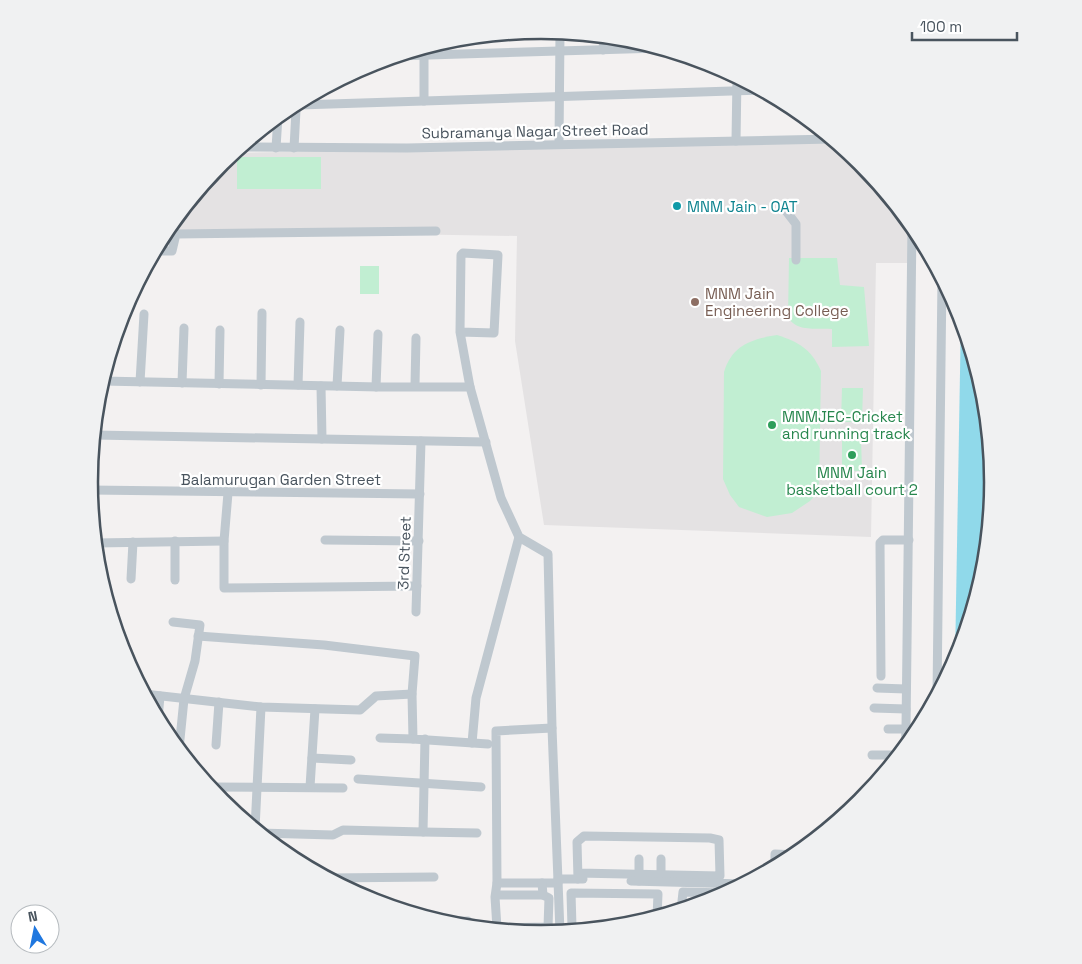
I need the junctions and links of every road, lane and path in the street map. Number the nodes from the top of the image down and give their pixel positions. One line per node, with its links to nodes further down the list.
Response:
1 (560, 40): 6 (street)
2 (603, 44): 4 (street)
3 (635, 49): 4 (street)
4 (603, 50): 6 (street)
5 (438, 51): 6 (street)
6 (559, 52): 11 (street)
7 (424, 55): 12 (street)
8 (737, 84): 9 (street)
9 (737, 91): 10 (street); 11 (street); 17 (street)
10 (749, 91)
11 (559, 96): 12 (street); 18 (street)
12 (424, 100): 13 (street)
13 (308, 105)
14 (296, 112): 21 (street)
15 (277, 125): 20 (street)
16 (822, 139): 17 (street, Subramanya Nagar Street Road)
17 (736, 141): 18 (street, Subramanya Nagar Street Road)
18 (559, 144): 21 (street, Subramanya Nagar Street Road)
19 (251, 147): 20 (street, Subramanya Nagar Street Road)
20 (276, 148): 21 (street, Subramanya Nagar Street Road)
21 (294, 148)
22 (786, 211): 26 (street)
23 (436, 231): 25 (street)
24 (912, 239): 57 (street)
25 (163, 251)
26 (796, 260)
27 (942, 292): 70 (street)
28 (262, 313): 41 (street)
29 (144, 314): 38 (street)
30 (300, 322): 42 (street)
31 (184, 328): 39 (street)
32 (220, 330): 40 (street)
33 (340, 330): 45 (street)
34 (460, 332): 34 (street); 47 (street)
35 (378, 334): 46 (street)
36 (416, 338): 43 (street)
37 (110, 381): 38 (street)
38 (140, 382): 39 (street)
39 (182, 383): 40 (street)
40 (219, 384): 41 (street)
41 (261, 384): 42 (street)
42 (298, 385): 44 (street)
43 (415, 385): 46 (street); 47 (street)
44 (322, 386): 45 (street); 49 (street)
45 (337, 386): 46 (street)
46 (376, 387)
47 (470, 387): 51 (street)
48 (101, 435): 49 (street)
49 (322, 439): 50 (street)
50 (421, 441): 51 (street); 54 (street)
51 (486, 442): 55 (street)
52 (98, 490): 53 (street, Balamurugan Garden Street)
53 (228, 493): 54 (street, Balamurugan Garden Street); 59 (street)
54 (420, 494): 60 (street, 3rd Street)
55 (519, 537): 83 (street); 91 (street)
56 (325, 540): 60 (street)
57 (909, 540): 69 (street); 72 (street)
58 (175, 541): 59 (street); 61 (street); 64 (street)
59 (224, 541): 65 (street)
60 (420, 541): 65 (street, 3rd Street)
61 (133, 542): 62 (street); 63 (street)
62 (102, 543)
63 (131, 579)
64 (175, 580)
65 (417, 586): 66 (street, 3rd Street)
66 (416, 612)
67 (173, 622): 68 (street)
68 (198, 636): 73 (street); 76 (street)
69 (881, 676)
70 (937, 681)
71 (877, 688): 72 (street)
72 (906, 689): 82 (street)
73 (412, 694): 81 (street); 88 (street)
74 (152, 695): 75 (street)
75 (160, 696): 76 (street); 78 (street)
76 (184, 699): 77 (street); 89 (street)
77 (218, 702): 79 (street); 93 (street)
78 (159, 707)
79 (261, 707): 81 (street); 101 (street)
80 (874, 708): 82 (street)
81 (315, 709): 96 (street)
82 (906, 709): 85 (street)
83 (552, 728): 117 (street); 119 (street)
84 (888, 729): 86 (street)
85 (909, 730)
86 (907, 733)
87 (380, 738): 88 (street)
88 (413, 738): 90 (street)
89 (180, 739)
90 (425, 739): 91 (street); 99 (street)
91 (472, 743): 92 (street)
92 (488, 744)
93 (216, 745)
94 (872, 755): 95 (street)
95 (890, 755)
96 (312, 758): 97 (street); 102 (street)
97 (351, 760)
98 (358, 779): 99 (street)
99 (424, 784): 103 (street); 106 (street)
100 (220, 787): 101 (street)
101 (258, 787): 102 (street); 105 (street)
102 (310, 787): 104 (street)
103 (481, 787)
104 (343, 788)
105 (256, 821)
106 (423, 832): 107 (street); 108 (street)
107 (270, 833)
108 (477, 833)
109 (639, 858): 114 (street)
110 (661, 858): 115 (street)
111 (576, 877): 114 (street); 116 (street); 117 (street); 123 (street)
112 (341, 878): 113 (street)
113 (434, 878)
114 (639, 878): 115 (street)
115 (660, 880): 116 (street); 121 (street); 124 (street)
116 (719, 880): 118 (street); 121 (street)
117 (558, 881): 120 (street); 130 (street)
118 (732, 882)
119 (496, 883): 120 (street); 125 (street)
120 (542, 883): 126 (street)
121 (687, 887): 122 (street); 127 (street)
122 (713, 891)
123 (571, 893): 124 (street); 131 (street)
124 (658, 894): 128 (street)
125 (496, 895): 126 (street); 129 (street)
126 (543, 895): 132 (street)
127 (681, 903)
128 (657, 910)
129 (495, 922)
130 (560, 924)
131 (572, 924)
132 (548, 925)

